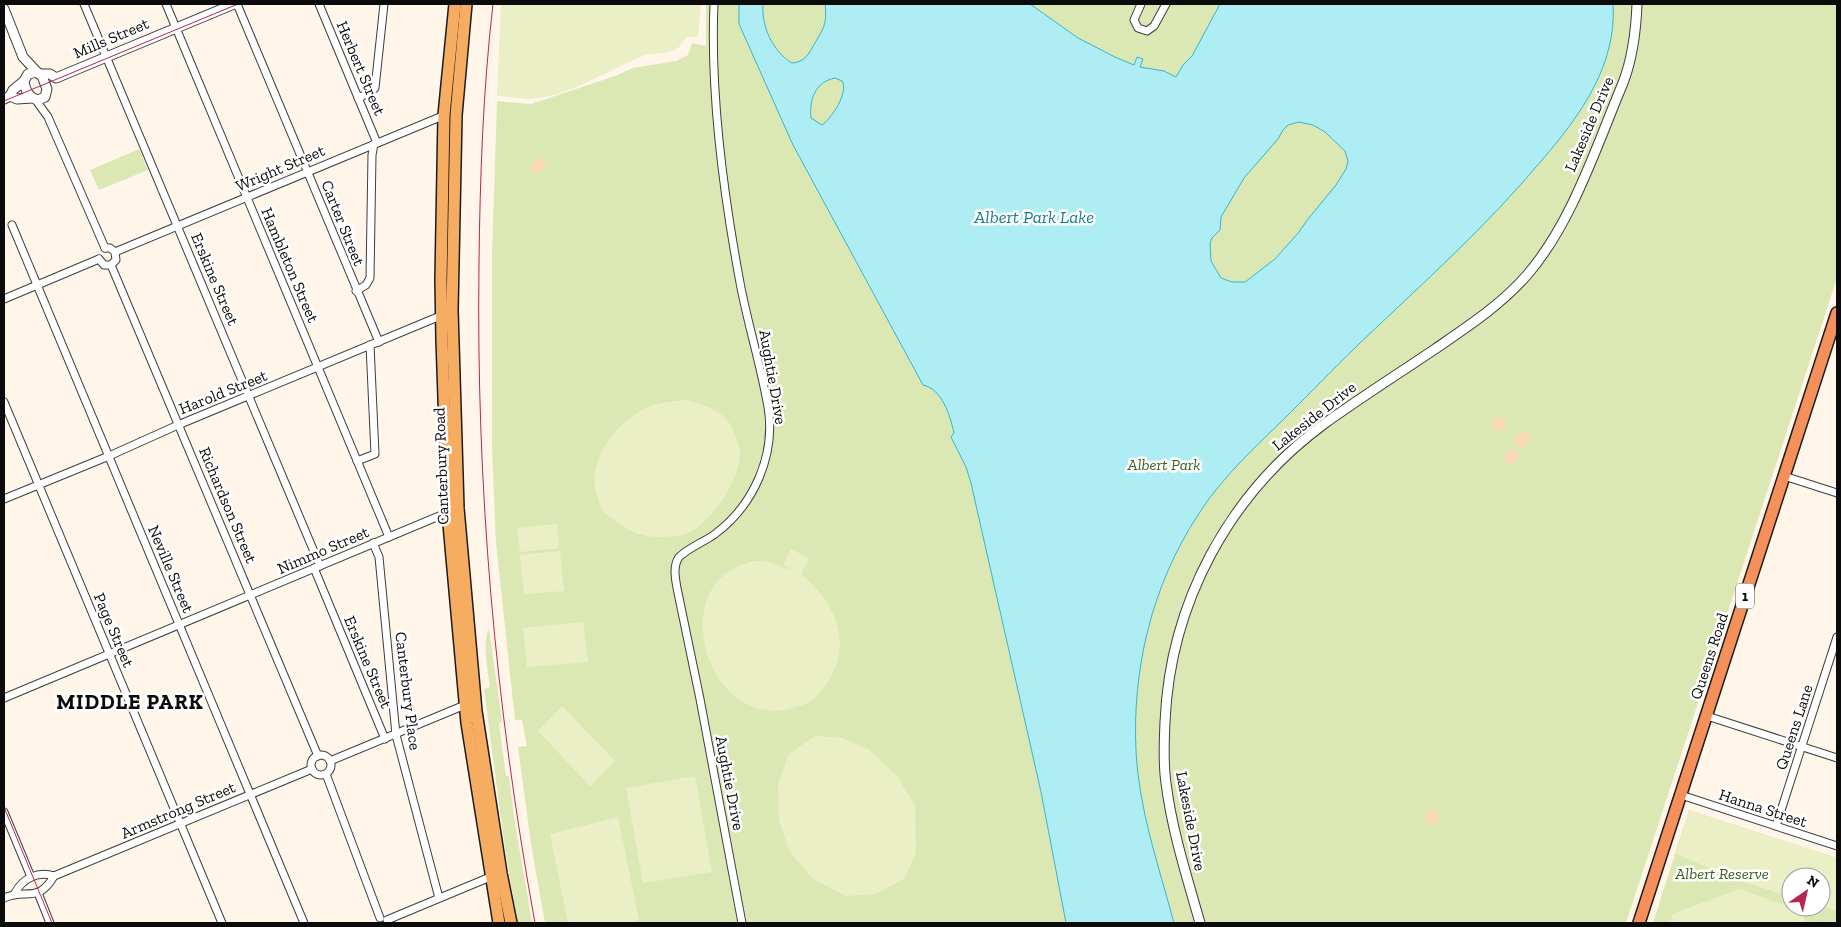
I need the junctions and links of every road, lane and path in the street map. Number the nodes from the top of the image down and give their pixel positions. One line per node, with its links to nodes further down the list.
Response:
1 (84, 4): 14 (street, Erskine Street)
2 (166, 4): 13 (street, Hambleton Street)
3 (235, 4): 13 (street, Mills Street); 26 (street, Carter Street)
4 (319, 4): 21 (street, Herbert Street)
5 (384, 4): 21 (street)
6 (455, 4): 23 (main road, Canterbury Road)
7 (466, 4): 23 (main road, Canterbury Road)
8 (714, 4): 93 (street, Aughtie Drive)
9 (1141, 4): 10 (street)
10 (1166, 4)
11 (1636, 4): 94 (street, Lakeside Drive)
12 (4, 9): 15 (street)
13 (176, 27): 14 (street, Mills Street); 27 (street, Hambleton Street)
14 (106, 56): 17 (street, Mills Street); 29 (street, Erskine Street)
15 (23, 57): 16 (street); 18 (street)
16 (38, 73): 17 (street); 18 (street); 19 (street)
17 (56, 78): 19 (street)
18 (25, 79): 20 (street); 22 (street)
19 (46, 93): 22 (street); 24 (street)
20 (7, 98): 22 (street)
21 (358, 98): 25 (street, Herbert Street)
22 (33, 99): 24 (street)
23 (450, 115): 25 (street, Wright Street); 37 (main road, Canterbury Road)
24 (48, 117): 30 (street)
25 (376, 143): 26 (street, Wright Street); 35 (street)
26 (307, 172): 27 (street, Wright Street); 35 (street, Carter Street)
27 (247, 197): 29 (street, Wright Street); 41 (street, Hambleton Street)
28 (12, 225): 34 (street, Neville Street)
29 (178, 226): 31 (street, Wright Street); 42 (street, Erskine Street)
30 (105, 248): 31 (street); 32 (street)
31 (115, 252): 33 (street)
32 (99, 259): 33 (street); 34 (street)
33 (111, 265): 44 (street, Richardson Street)
34 (37, 285): 36 (street); 45 (street, Neville Street)
35 (356, 291): 39 (street, Carter Street)
36 (4, 299)
37 (447, 313): 39 (street, Harold Street); 51 (main road, Canterbury Road)
38 (1837, 313): 47 (highway, Queens Road / 1)
39 (379, 342): 40 (street, Harold Street)
40 (370, 346): 41 (street, Harold Street); 46 (street)
41 (318, 367): 42 (street, Harold Street); 46 (street, Hambleton Street)
42 (248, 397): 44 (street, Harold Street); 54 (street, Erskine Street)
43 (4, 402): 48 (street, Page Street)
44 (178, 425): 45 (street, Harold Street); 55 (street, Richardson Street)
45 (109, 456): 48 (street, Harold Street); 56 (street, Neville Street)
46 (357, 461): 52 (street, Hambleton Street)
47 (1784, 476): 49 (street); 61 (highway, Queens Road / 1)
48 (38, 484): 50 (street, Harold Street); 58 (street, Page Street)
49 (1837, 493)
50 (4, 499)
51 (453, 510): 52 (street, Nimmo Street); 60 (main road, Canterbury Road); 76 (main road, Canterbury Road)
52 (389, 537): 53 (street, Nimmo Street)
53 (373, 543): 54 (street, Nimmo Street); 62 (street, Canterbury Place)
54 (317, 567): 55 (street, Nimmo Street); 63 (street, Erskine Street)
55 (249, 595): 56 (street, Nimmo Street); 65 (street, Richardson Street)
56 (179, 624): 58 (street, Nimmo Street); 70 (street, Neville Street)
57 (1837, 637): 64 (street, Queens Lane)
58 (109, 654): 59 (street, Nimmo Street); 73 (street, Page Street)
59 (4, 698)
60 (464, 705): 62 (street); 76 (main road, Canterbury Road)
61 (1707, 716): 64 (street); 71 (highway, Queens Road / 1)
62 (396, 735): 63 (street); 86 (street, Canterbury Place)
63 (385, 739): 67 (street)
64 (1802, 747): 66 (street); 74 (street, Queens Lane)
65 (318, 756): 67 (street); 68 (street)
66 (1837, 758)
67 (330, 761): 69 (street)
68 (312, 769): 69 (street); 70 (street, Armstrong Street)
69 (326, 774): 87 (street)
70 (250, 795): 73 (street, Armstrong Street); 90 (street, Neville Street)
71 (1681, 795): 74 (street, Hanna Street); 95 (highway, Queens Road / 1)
72 (4, 812): 79 (street)
73 (180, 823): 78 (street, Armstrong Street); 89 (street, Page Street)
74 (1776, 826): 75 (street, Hanna Street)
75 (1837, 846)
76 (496, 875): 86 (street); 91 (main road, Canterbury Road); 92 (main road, Canterbury Road)
77 (42, 876): 78 (street, Armstrong Street); 79 (street); 81 (street)
78 (54, 876): 81 (street)
79 (31, 877): 80 (street)
80 (23, 883): 82 (street); 84 (street)
81 (46, 887): 83 (street)
82 (15, 893): 84 (street); 85 (street)
83 (38, 893): 84 (street); 88 (street)
84 (28, 895)
85 (4, 898)
86 (439, 898): 87 (street)
87 (382, 921)
88 (50, 923)
89 (222, 923)
90 (304, 923)
91 (499, 923)
92 (511, 923)
93 (742, 923)
94 (1200, 923)
95 (1639, 923)

